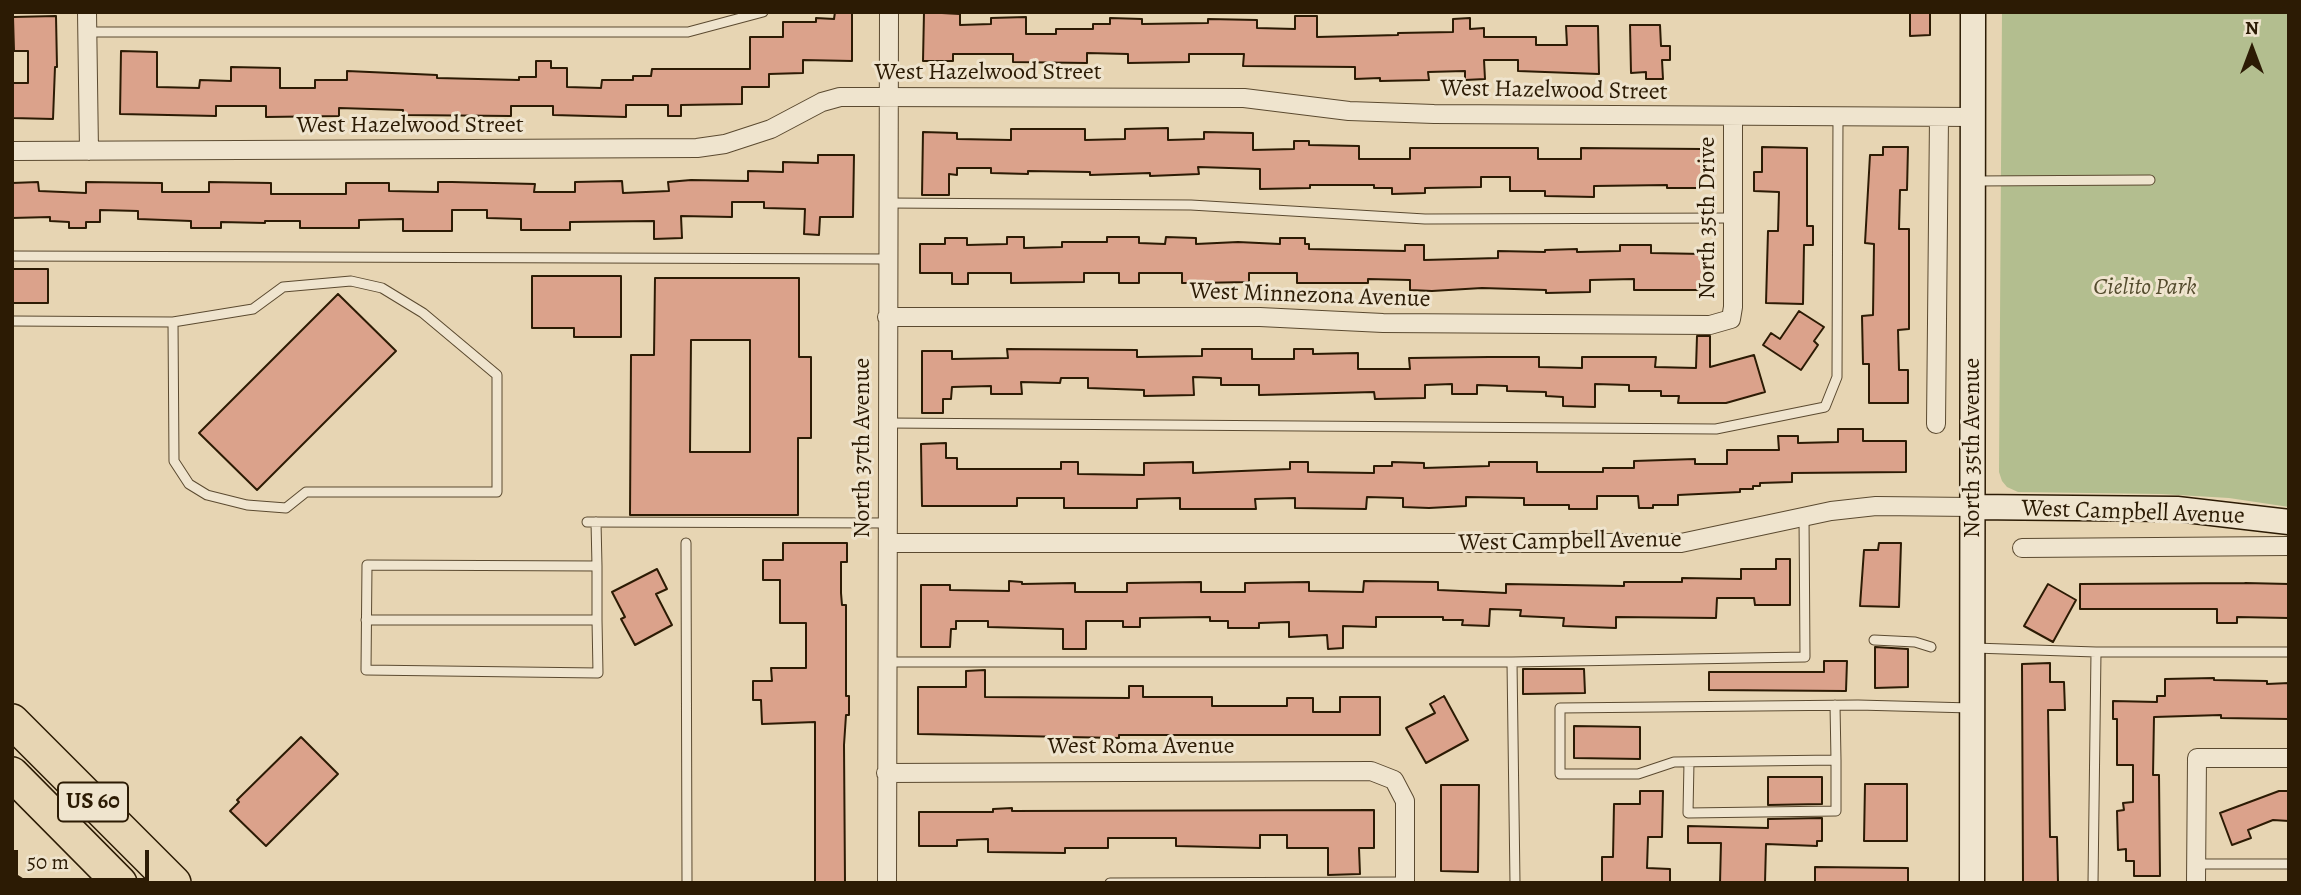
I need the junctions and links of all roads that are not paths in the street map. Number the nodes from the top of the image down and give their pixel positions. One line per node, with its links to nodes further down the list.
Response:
1 (87, 12): 5 (street)
2 (763, 12): 5 (lane)
3 (889, 12): 6 (street, North 37th Avenue)
4 (1973, 12): 10 (main road, North 35th Avenue)
5 (87, 32): 12 (street)
6 (888, 97): 7 (street, West Hazelwood Street); 12 (street, West Hazelwood Street); 15 (street, North 37th Avenue)
7 (1733, 117): 8 (street, West Hazelwood Street); 16 (street, North 35th Drive)
8 (1839, 117): 9 (street, West Hazelwood Street); 23 (lane)
9 (1939, 117): 10 (street, West Hazelwood Street); 24 (street)
10 (1973, 117): 14 (main road, North 35th Avenue)
11 (12, 151): 12 (street, West Hazelwood Street)
12 (89, 151)
13 (2150, 180): 14 (lane)
14 (1973, 181): 25 (main road, North 35th Avenue)
15 (888, 203): 16 (lane); 18 (street, North 37th Avenue)
16 (1734, 218): 20 (street, North 35th Drive)
17 (12, 257): 18 (lane)
18 (887, 259): 19 (street, North 37th Avenue)
19 (887, 317): 20 (street, West Minnezona Avenue); 23 (street, North 37th Avenue)
20 (1731, 319)
21 (12, 321): 22 (lane)
22 (173, 322): 22 (lane)
23 (888, 423): 28 (street, North 37th Avenue)
24 (1936, 424)
25 (1972, 507): 26 (street, West Campbell Avenue); 27 (main road, West Campbell Avenue); 38 (main road, North 35th Avenue)
26 (1804, 516): 30 (street, West Campbell Avenue); 42 (lane)
27 (2289, 522)
28 (888, 523): 30 (street, North 37th Avenue); 33 (lane)
29 (686, 542): 56 (lane)
30 (888, 543): 41 (street, North 37th Avenue)
31 (2289, 546): 32 (street, West Campbell Avenue)
32 (2022, 548)
33 (597, 566): 34 (lane); 35 (lane)
34 (366, 620): 35 (lane); 35 (lane)
35 (597, 620)
36 (1874, 640): 37 (lane)
37 (1931, 647)
38 (1973, 648): 39 (lane); 44 (main road, North 35th Avenue)
39 (2096, 652): 40 (lane); 61 (lane)
40 (2289, 652)
41 (886, 662): 42 (lane); 49 (street, North 37th Avenue)
42 (1512, 662): 59 (lane)
43 (1835, 705): 44 (lane); 47 (lane); 48 (lane)
44 (1973, 708): 60 (main road, North 35th Avenue)
45 (12, 721): 55 (highway, US 60)
46 (2289, 758): 51 (street)
47 (1836, 760): 48 (lane); 48 (lane)
48 (1689, 762)
49 (886, 773): 53 (street, West Roma Avenue); 57 (street, North 37th Avenue)
50 (12, 774): 54 (highway, US 60)
51 (2196, 864): 52 (lane); 62 (street)
52 (2289, 864)
53 (1405, 882): 58 (lane)
54 (120, 883)
55 (174, 883)
56 (687, 883)
57 (887, 883)
58 (1110, 883)
59 (1515, 883)
60 (1972, 883)
61 (2093, 883)
62 (2196, 883)

